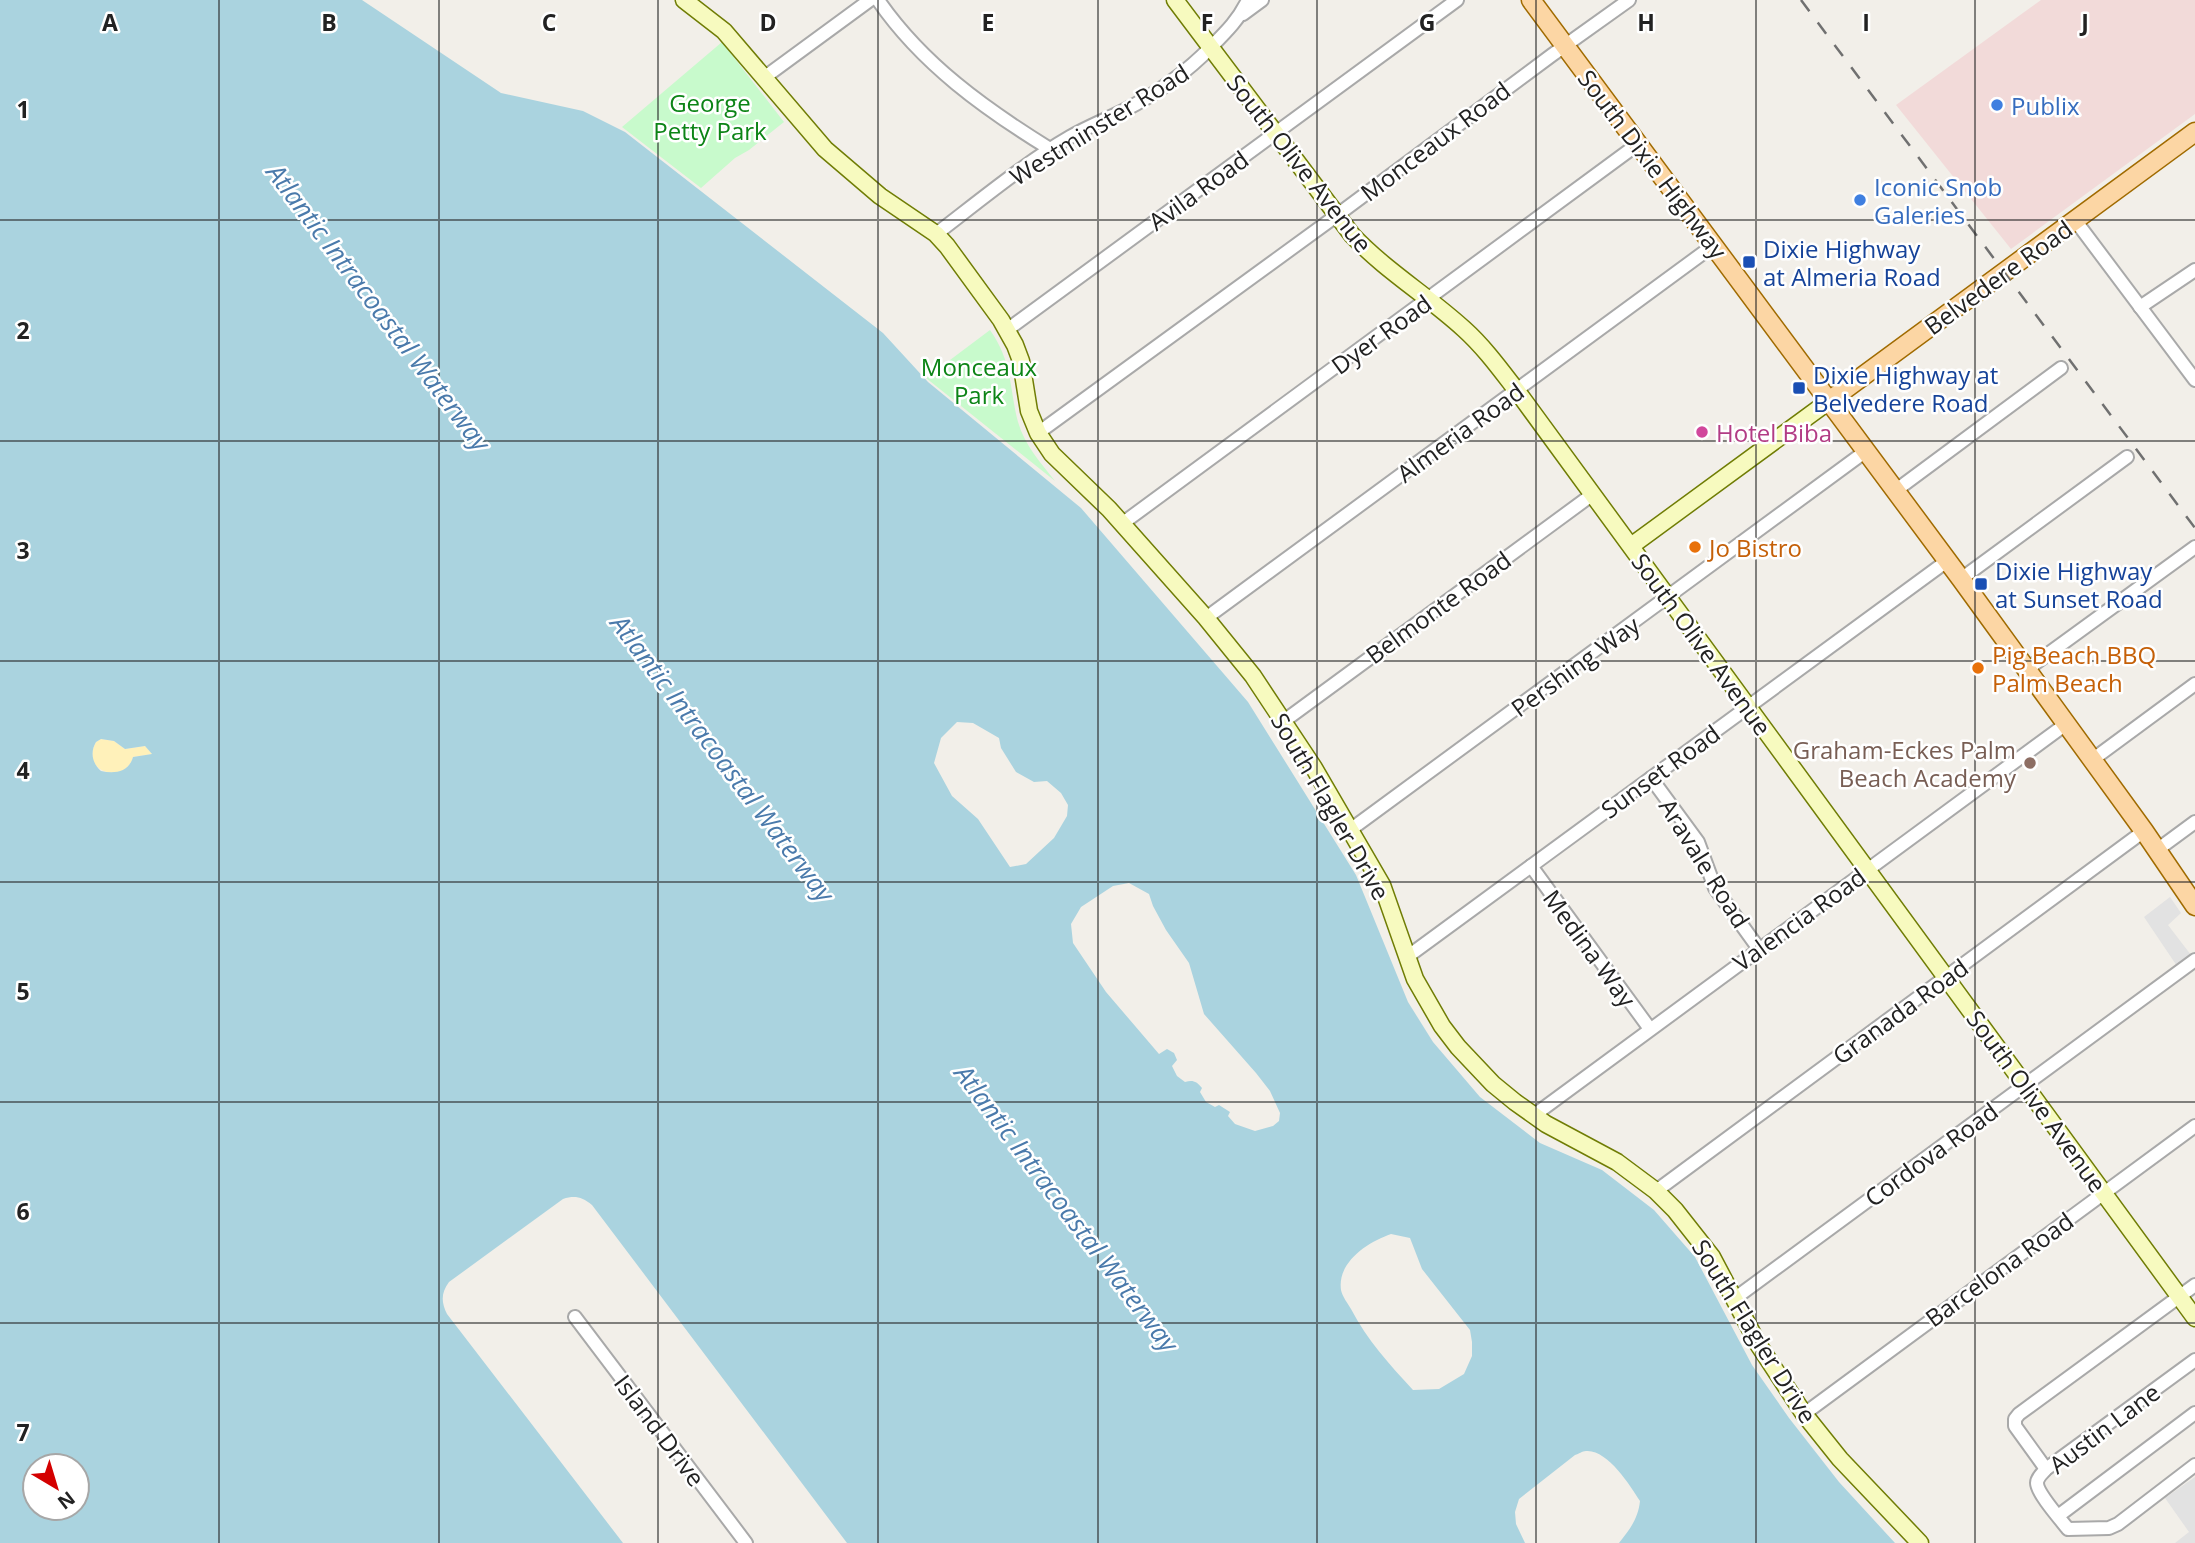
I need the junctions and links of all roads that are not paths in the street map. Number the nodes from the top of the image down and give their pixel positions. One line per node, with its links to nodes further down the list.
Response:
1 (684, 0): 13 (street, South Flagler Drive)
2 (870, 0): 13 (street)
3 (878, 0): 17 (street)
4 (1175, 0): 12 (street, South Olive Avenue)
5 (1248, 0): 10 (street, Westminster Road)
6 (1262, 0): 10 (street)
7 (1457, 0): 15 (street, Avila Road)
8 (1531, 0): 11 (main road, South Dixie Highway)
9 (1629, 0): 11 (street, Monceaux Road)
10 (1240, 16): 12 (street, Westminster Road)
11 (1565, 46): 16 (main road, South Dixie Highway); 18 (street, Monceaux Road)
12 (1211, 48): 15 (street, South Olive Avenue); 17 (street, Westminster Road)
13 (765, 77): 20 (street, South Flagler Drive)
14 (2195, 132): 19 (main road, Belvedere Road)
15 (1275, 133): 18 (street, South Olive Avenue); 25 (street, Avila Road)
16 (1638, 144): 21 (main road, South Dixie Highway); 23 (street, Dyer Road)
17 (1051, 149): 20 (street, Westminster Road)
18 (1336, 216): 23 (street, South Olive Avenue); 30 (street, Monceaux Road)
19 (2075, 220): 24 (street); 29 (main road, Belvedere Road)
20 (936, 234): 25 (street, South Flagler Drive)
21 (1714, 245): 28 (street, Almeria Road); 29 (main road, South Dixie Highway)
22 (2195, 270): 24 (street)
23 (1427, 300): 28 (street, South Olive Avenue); 35 (street, Dyer Road)
24 (2142, 310): 27 (street)
25 (1007, 330): 30 (street, South Flagler Drive)
26 (2061, 368): 33 (street)
27 (2195, 380)
28 (1517, 391): 34 (street, South Olive Avenue); 41 (street, Almeria Road)
29 (1829, 401): 31 (main road, South Dixie Highway); 36 (street, Belvedere Road)
30 (1038, 433): 35 (street, South Flagler Drive)
31 (1866, 451): 33 (main road, South Dixie Highway); 40 (street, Pershing Way)
32 (2127, 457): 39 (street)
33 (1895, 491): 38 (main road, South Dixie Highway)
34 (1593, 494): 36 (street, South Olive Avenue); 45 (street, Belmonte Road)
35 (1123, 523): 41 (street, South Flagler Drive)
36 (1631, 546): 40 (street, South Olive Avenue)
37 (2195, 547): 42 (street)
38 (1947, 561): 39 (main road, South Dixie Highway); 44 (street, Sunset Road)
39 (1961, 579): 42 (main road, South Dixie Highway)
40 (1668, 597): 44 (street, South Olive Avenue); 50 (street, Pershing Way)
41 (1206, 618): 45 (street, South Flagler Drive)
42 (2026, 670): 46 (main road, South Dixie Highway)
43 (2195, 684): 47 (street)
44 (1748, 707): 48 (street, Sunset Road); 54 (street, South Olive Avenue)
45 (1284, 721): 50 (street, South Flagler Drive)
46 (2066, 724): 47 (main road, South Dixie Highway); 54 (street, Valencia Road)
47 (2092, 760): 51 (main road, South Dixie Highway)
48 (1651, 778): 53 (street, Sunset Road); 56 (street, Aravale Road)
49 (2195, 822): 52 (street)
50 (1350, 830): 57 (street, South Flagler Drive)
51 (2144, 831): 52 (main road, South Dixie Highway); 59 (street, Granada Road)
52 (2157, 850): 55 (main road, South Dixie Highway)
53 (1531, 866): 57 (street, Sunset Road); 60 (street, Medina Way)
54 (1867, 869): 56 (street, Valencia Road); 59 (street, South Olive Avenue)
55 (2195, 906)
56 (1759, 949): 60 (street, Valencia Road)
57 (1407, 957): 62 (street, South Flagler Drive)
58 (2195, 960): 61 (street, Cordova Road)
59 (1946, 977): 61 (street, South Olive Avenue); 64 (street, Granada Road)
60 (1650, 1029): 62 (street, Valencia Road)
61 (2025, 1085): 65 (street, South Olive Avenue); 68 (street, Cordova Road)
62 (1533, 1116): 64 (street, South Flagler Drive)
63 (2195, 1126): 65 (street, Barcelona Road)
64 (1656, 1191): 68 (street, South Flagler Drive)
65 (2103, 1193): 67 (street, South Olive Avenue); 73 (street, Barcelona Road)
66 (2195, 1284): 67 (street)
67 (2179, 1296): 70 (street, South Olive Avenue); 75 (street)
68 (1734, 1299): 73 (street, South Flagler Drive)
69 (575, 1317): 77 (street, Island Drive)
70 (2195, 1318)
71 (2195, 1360): 75 (street, Austin Lane)
72 (2195, 1413): 76 (street)
73 (1804, 1414): 78 (street, South Flagler Drive)
74 (2195, 1465): 76 (street)
75 (2046, 1469): 76 (street, Austin Lane)
76 (2058, 1516)
77 (746, 1543)
78 (1920, 1543)

